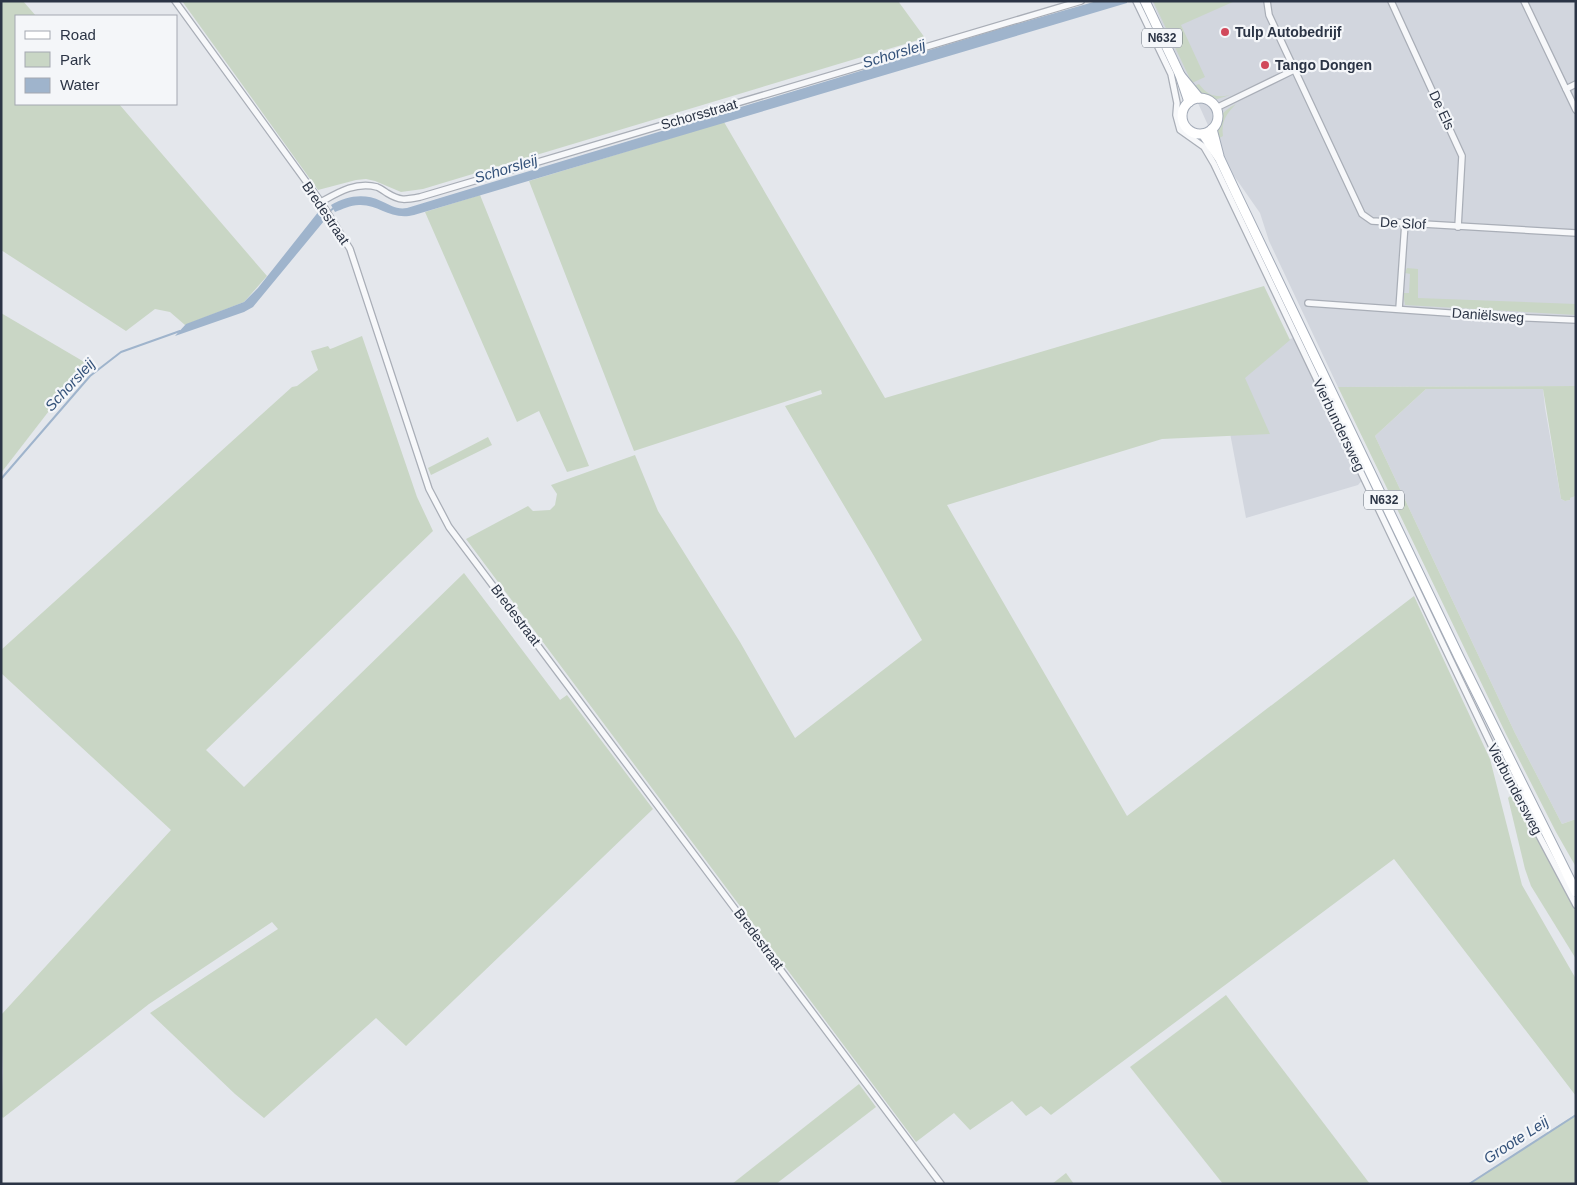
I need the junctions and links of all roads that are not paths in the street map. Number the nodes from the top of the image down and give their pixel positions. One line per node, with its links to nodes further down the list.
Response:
1 (175, 1): 18 (street, Bredestraat)
2 (1081, 1): 18 (street, Schorsstraat)
3 (1136, 1): 17 (street, Vierbundersweg)
4 (1144, 1): 9 (main road, N632)
5 (1267, 1): 8 (street, De Slof)
6 (1391, 1): 20 (street, De Els)
7 (1524, 1): 11 (street)
8 (1294, 70): 14 (street); 19 (street, De Slof)
9 (1180, 75): 12 (main road, N632); 13 (main road, N632)
10 (1576, 84): 11 (street)
11 (1566, 89): 15 (street)
12 (1199, 98): 13 (main road); 14 (main road, N632)
13 (1188, 102): 16 (main road, N632)
14 (1216, 108): 16 (main road, N632)
15 (1576, 110)
16 (1207, 132): 17 (main road, Vierbundersweg / N632)
17 (1233, 194): 25 (main road, Vierbundersweg / N632)
18 (320, 202): 28 (street, Bredestraat)
19 (1405, 223): 20 (street, De Slof); 23 (street)
20 (1458, 226): 21 (street, De Slof)
21 (1576, 233)
22 (1308, 303): 23 (street, Daniëlsweg)
23 (1399, 308): 24 (street, Daniëlsweg)
24 (1576, 320)
25 (1516, 783): 26 (main road, Vierbundersweg / N632); 27 (street, Vierbundersweg)
26 (1576, 892)
27 (1576, 905)
28 (941, 1184)

